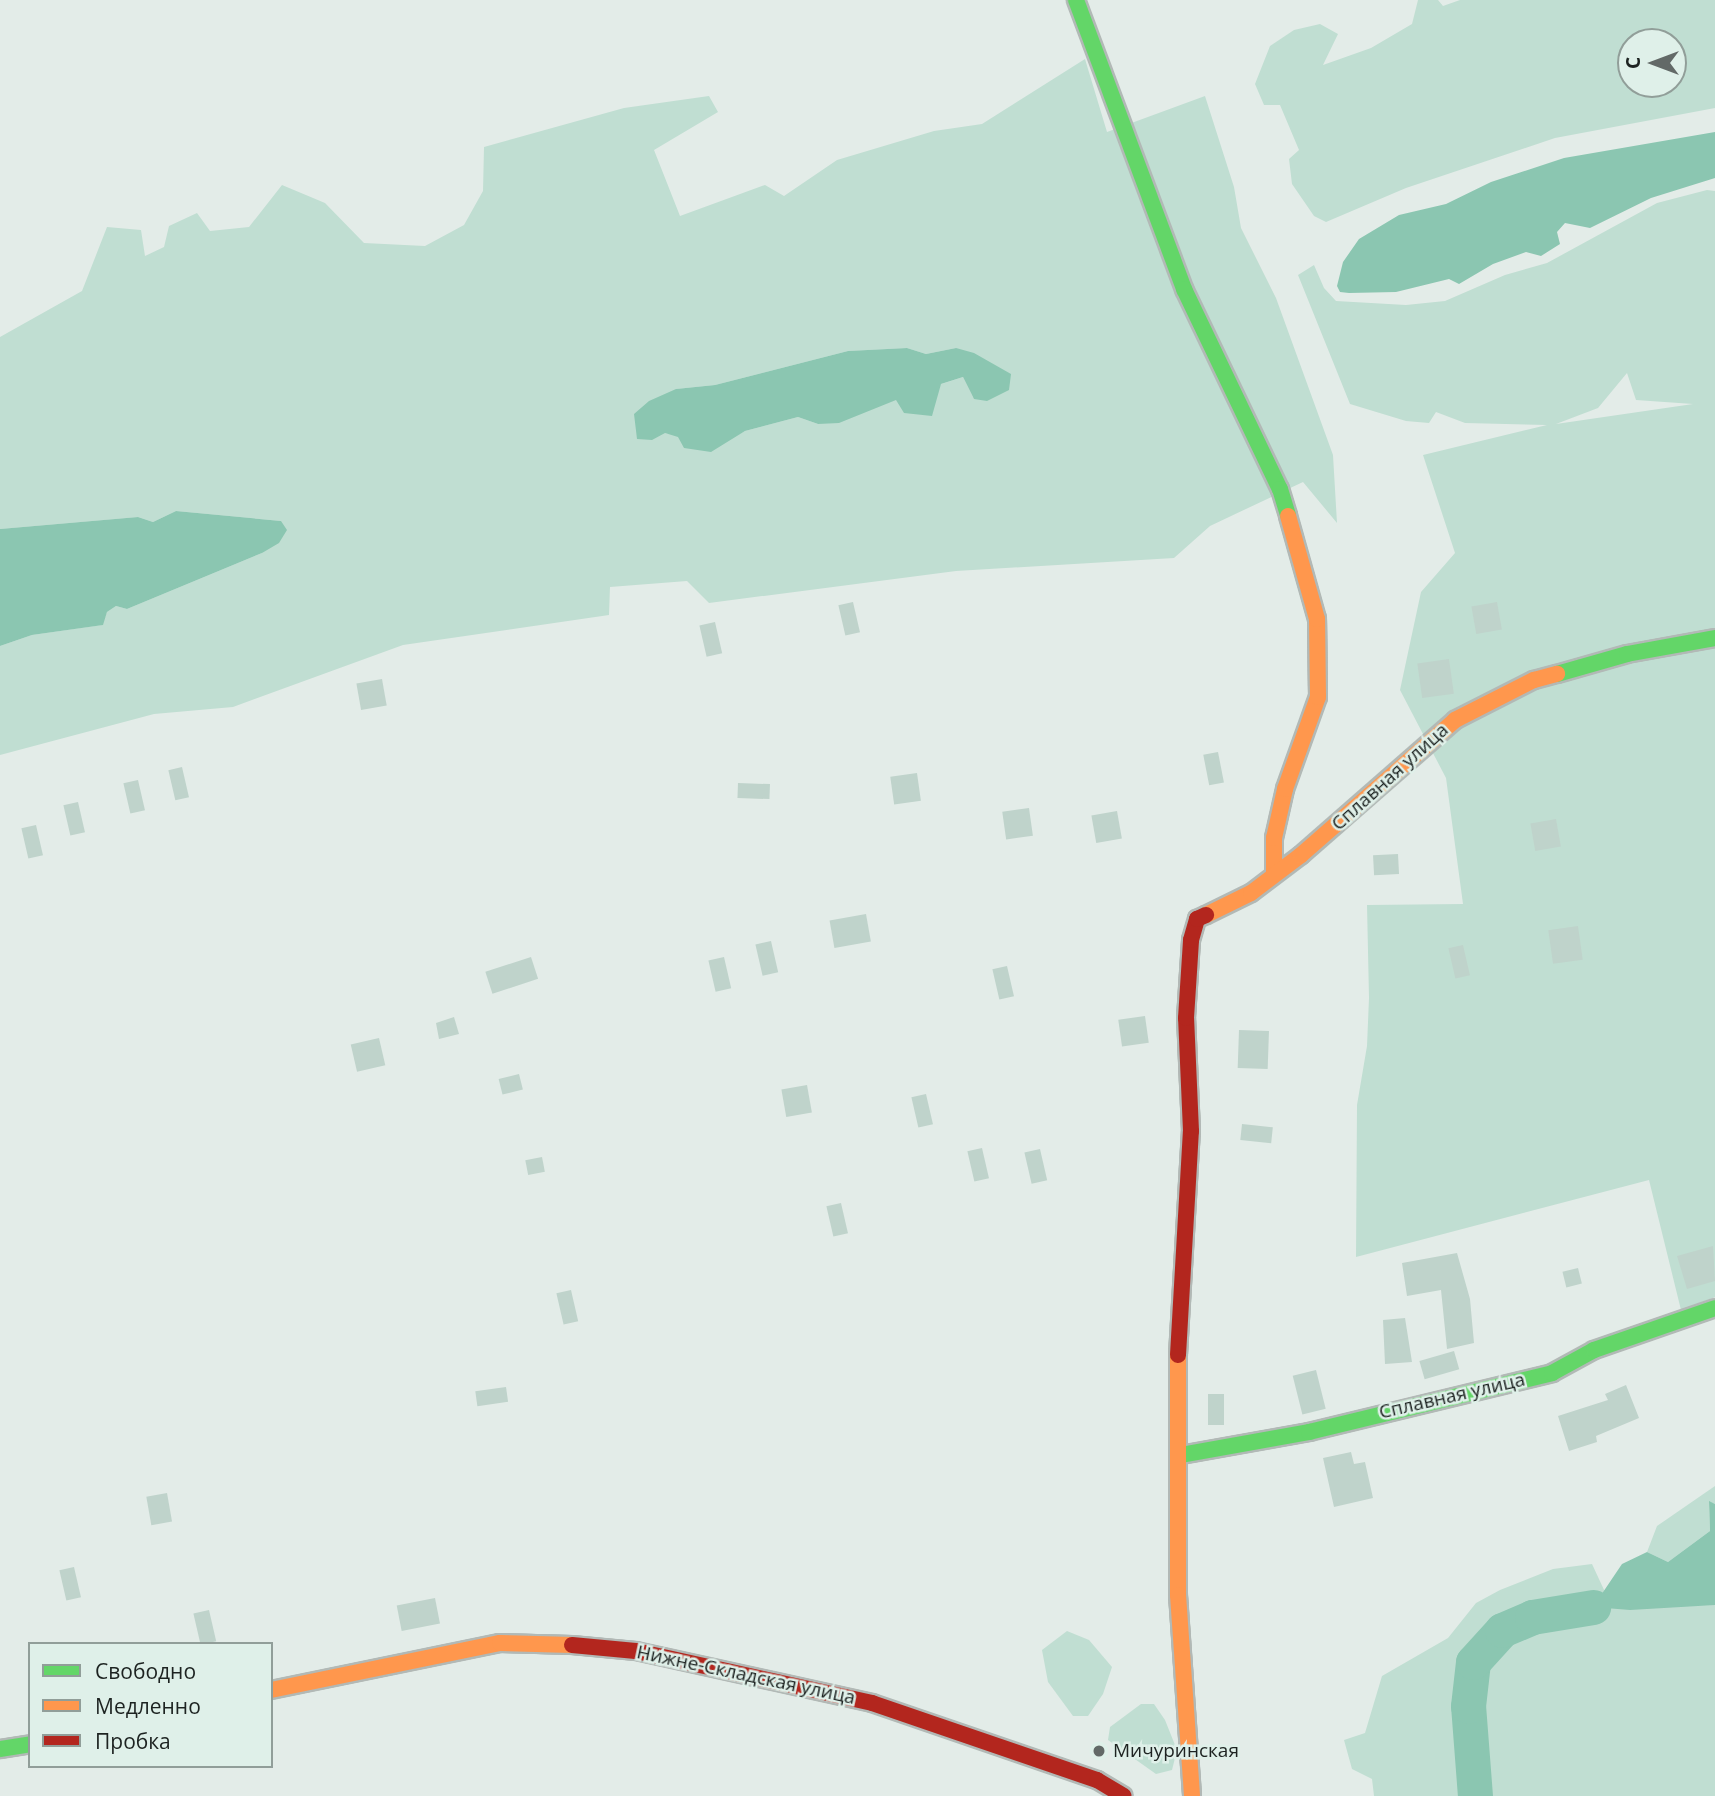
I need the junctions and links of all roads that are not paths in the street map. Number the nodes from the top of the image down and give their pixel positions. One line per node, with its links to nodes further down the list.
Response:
1 (1076, 0): 3 (street)
2 (1715, 638): 3 (street, Сплавная улица)
3 (1274, 874): 5 (street, Сплавная улица)
4 (1715, 1308): 5 (street, Сплавная улица)
5 (1181, 1455): 10 (street, Сплавная улица)
6 (273, 1690): 9 (street, Нижне-Складская улица)
7 (28, 1744): 8 (street)
8 (0, 1749)
9 (1124, 1796)
10 (1192, 1796)

